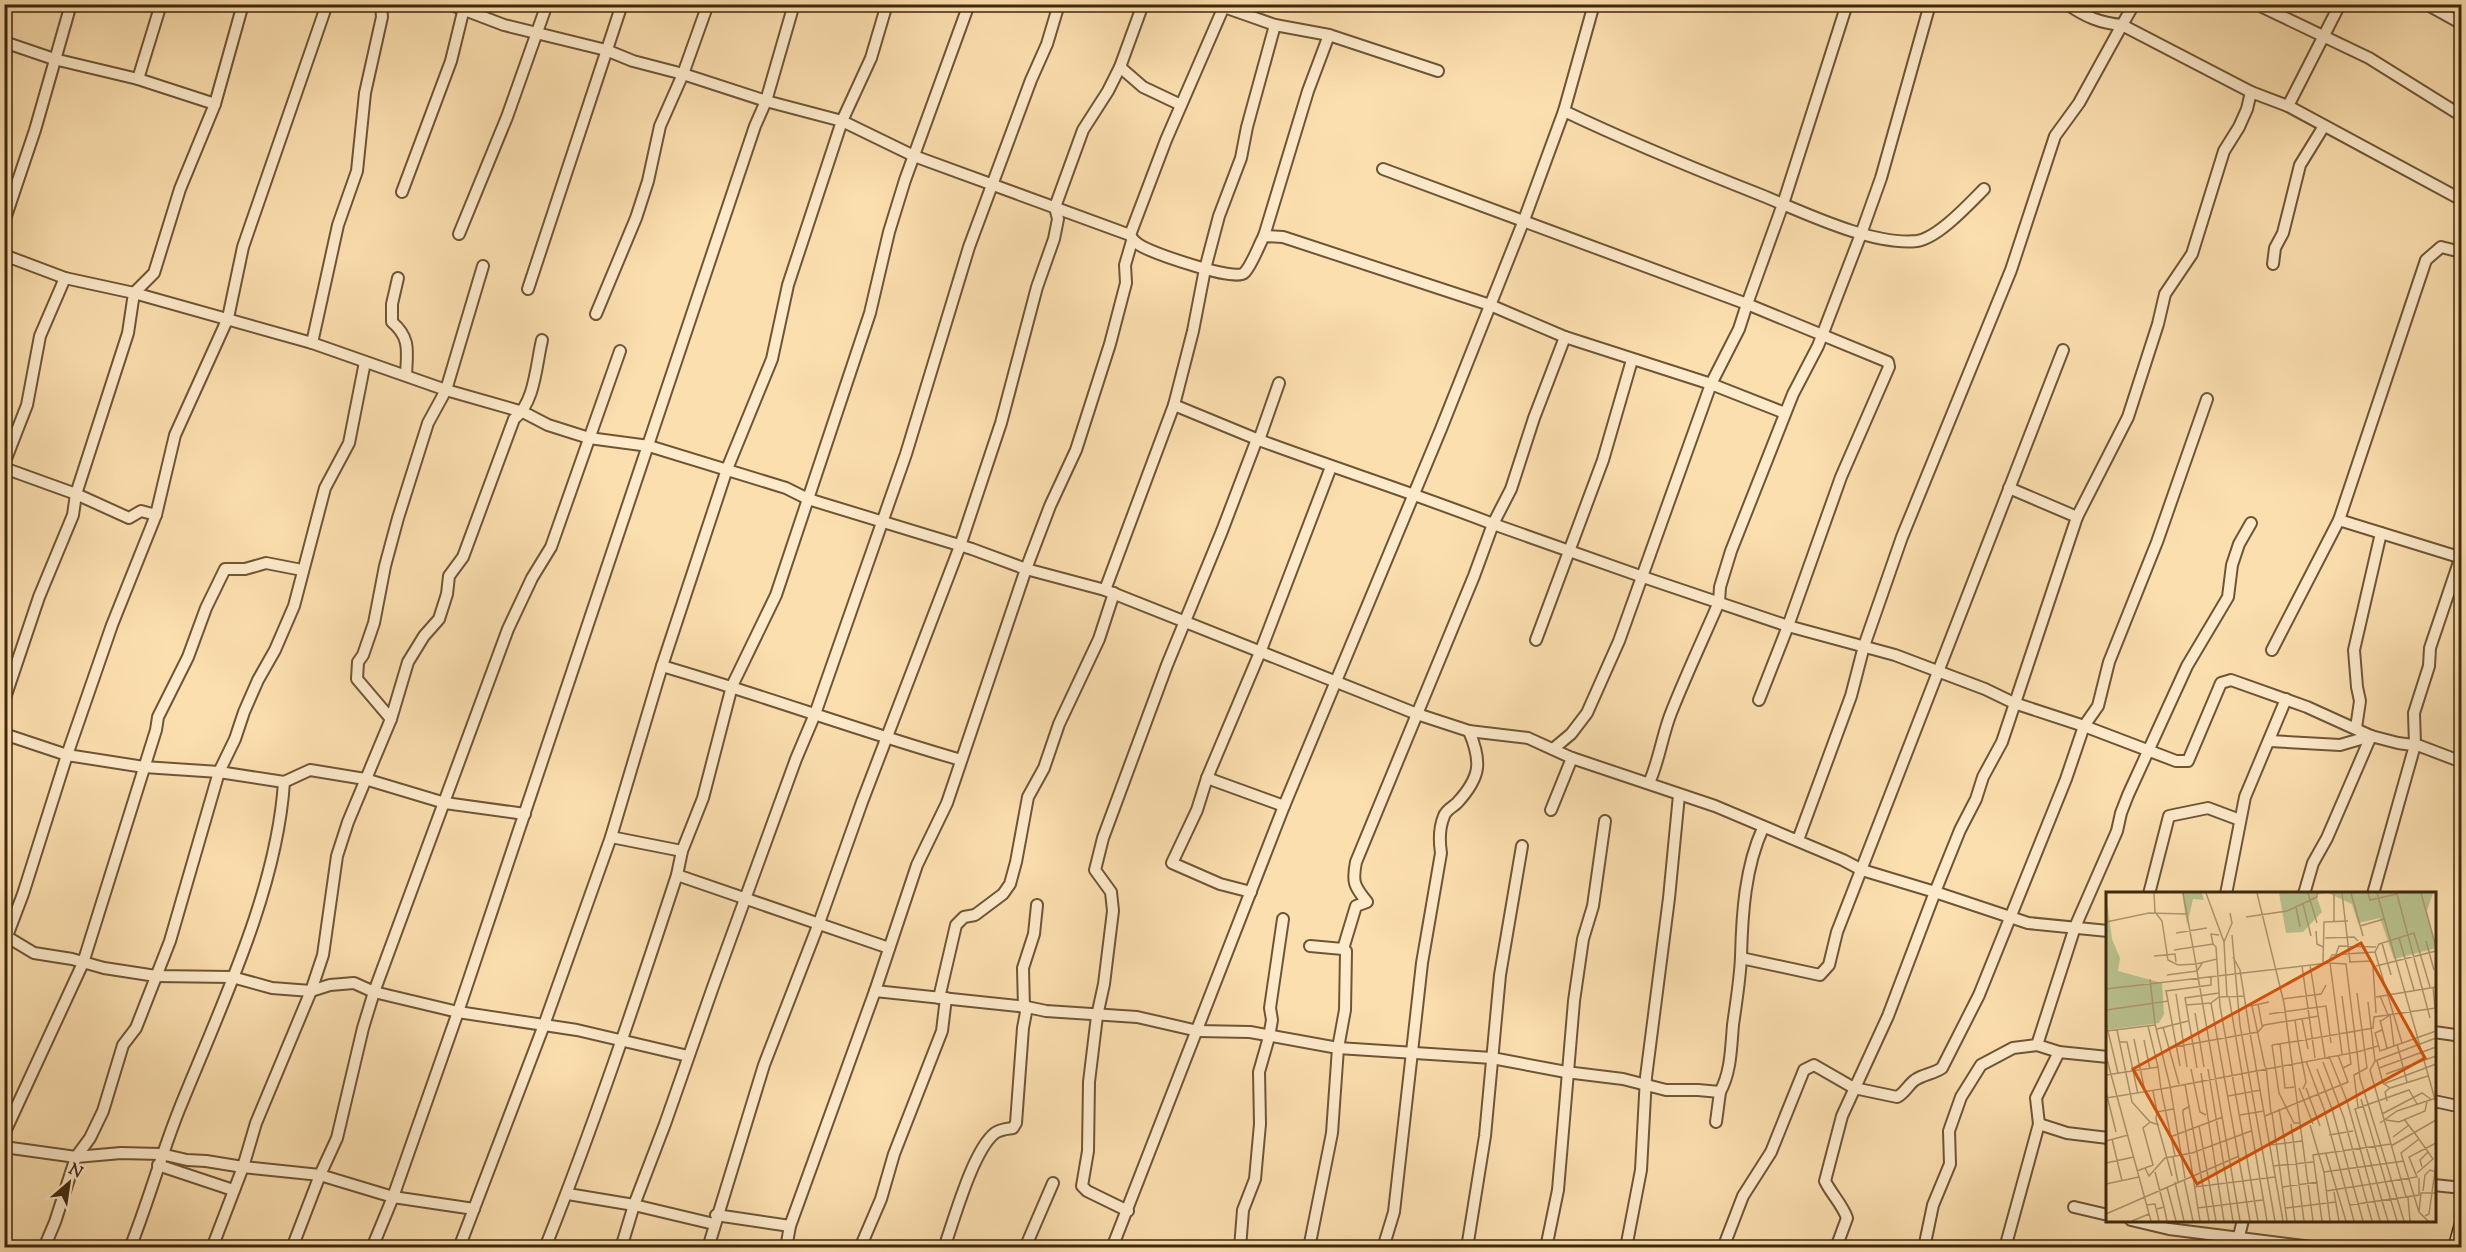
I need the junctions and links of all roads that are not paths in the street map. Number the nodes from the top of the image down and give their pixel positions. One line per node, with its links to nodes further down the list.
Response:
1 (71, 4): 33 (street)
2 (160, 4): 37 (street)
3 (243, 4): 40 (street)
4 (327, 4): 73 (street)
5 (381, 4): 77 (street)
6 (449, 4): 24 (street)
7 (547, 4): 28 (street)
8 (622, 4): 32 (street)
9 (708, 4): 36 (street)
10 (794, 4): 39 (street)
11 (887, 4): 45 (street)
12 (969, 4): 47 (street)
13 (1059, 4): 49 (street)
14 (1143, 4): 34 (street)
15 (1594, 4): 43 (street)
16 (1847, 4): 53 (street)
17 (1930, 4): 58 (street)
18 (2067, 4): 27 (street)
19 (2134, 4): 27 (street)
20 (2256, 4): 30 (street)
21 (2340, 4): 30 (street)
22 (2426, 4): 25 (street)
23 (1224, 6): 26 (street); 41 (street)
24 (464, 7): 28 (street); 51 (street)
25 (2462, 24)
26 (1275, 25): 29 (street); 65 (street)
27 (2122, 25): 38 (street); 118 (street)
28 (538, 33): 32 (street); 57 (street)
29 (1329, 35): 35 (street); 59 (street)
30 (2324, 37): 42 (street); 44 (street)
31 (4, 42): 33 (street)
32 (606, 50): 36 (street); 68 (street)
33 (54, 59): 37 (street); 56 (street)
34 (1120, 67): 41 (street); 54 (street)
35 (1438, 71)
36 (683, 74): 39 (street); 72 (street)
37 (138, 79): 40 (street)
38 (2251, 92): 42 (street); 101 (street)
39 (766, 101): 45 (street); 92 (street)
40 (215, 104): 69 (street)
41 (1181, 105): 60 (street)
42 (2288, 106): 46 (street)
43 (1564, 111): 53 (street); 55 (street)
44 (2462, 116)
45 (842, 121): 47 (street); 95 (street)
46 (2324, 126): 52 (street); 63 (street)
47 (914, 156): 49 (street); 99 (street)
48 (1383, 169): 55 (street)
49 (991, 186): 54 (street); 103 (street)
50 (1984, 189): 58 (street)
51 (402, 192)
52 (2462, 200)
53 (1783, 204): 58 (street); 71 (street)
54 (1056, 207): 60 (street); 107 (street)
55 (1524, 220): 70 (street); 71 (street)
56 (4, 222)
57 (459, 234)
58 (1861, 234): 74 (street)
59 (1264, 236): 65 (street); 70 (street)
60 (1131, 238): 65 (street); 110 (street)
61 (2457, 251): 102 (street)
62 (4, 255): 66 (street)
63 (2273, 264)
64 (483, 266): 85 (street)
65 (1205, 269): 87 (street)
66 (65, 278): 69 (street); 93 (street)
67 (398, 278): 82 (street)
68 (528, 289)
69 (134, 293): 73 (street); 98 (street)
70 (1490, 304): 75 (street); 97 (street)
71 (1747, 304): 74 (street); 84 (street)
72 (596, 314)
73 (228, 318): 77 (street); 100 (street)
74 (1822, 334): 89 (street); 116 (street)
75 (1565, 337): 80 (street); 105 (street)
76 (542, 340): 88 (street)
77 (312, 343): 81 (street)
78 (2063, 350): 96 (street)
79 (620, 351): 90 (street)
80 (1632, 360): 84 (street); 108 (street)
81 (365, 362): 82 (street); 111 (street)
82 (406, 375): 85 (street)
83 (1279, 383): 91 (street)
84 (1711, 384): 89 (street); 112 (street)
85 (446, 390): 88 (street); 131 (street)
86 (2207, 399): 132 (street)
87 (1174, 405): 91 (street); 113 (street)
88 (522, 412): 90 (street); 131 (street)
89 (1785, 413): 114 (street)
90 (589, 438): 92 (street); 153 (street)
91 (1258, 440): 94 (street); 115 (street)
92 (649, 446): 95 (street); 156 (street)
93 (4, 466): 98 (street)
94 (1331, 467): 97 (street); 119 (street)
95 (727, 469): 99 (street); 121 (street)
96 (2009, 488): 101 (street); 122 (street)
97 (1413, 493): 105 (street); 123 (street)
98 (76, 494): 100 (street); 127 (street)
99 (808, 499): 103 (street); 124 (street)
100 (156, 514): 142 (street)
101 (2077, 517): 128 (street)
102 (2339, 520): 106 (street); 120 (street)
103 (882, 522): 107 (street); 129 (street)
104 (2251, 523): 141 (street)
105 (1493, 524): 108 (street); 130 (street)
106 (2380, 533): 109 (street); 133 (street)
107 (960, 546): 110 (street); 137 (street)
108 (1569, 550): 112 (street); 117 (street)
109 (2461, 556): 139 (street)
110 (1026, 569): 113 (street); 144 (street)
111 (302, 570): 146 (street); 147 (street)
112 (1643, 577): 114 (street); 140 (street)
113 (1109, 592): 115 (street); 190 (street)
114 (1719, 602): 116 (street); 151 (street)
115 (1185, 622): 119 (street); 193 (street)
116 (1788, 626): 118 (street); 126 (street)
117 (1536, 640)
118 (1864, 646): 122 (street); 161 (street)
119 (1261, 650): 123 (street); 148 (street)
120 (2272, 650)
121 (662, 666): 124 (street); 160 (street)
122 (1938, 673): 128 (street); 164 (street)
123 (1336, 681): 130 (street); 154 (street)
124 (732, 686): 129 (street); 163 (street)
125 (2286, 699): 133 (street); 138 (street); 141 (street)
126 (1759, 700)
127 (4, 701)
128 (2014, 703): 132 (street); 167 (street)
129 (815, 714): 137 (street); 172 (street)
130 (1418, 714): 134 (street); 182 (street)
131 (391, 718): 149 (street)
132 (2084, 726): 141 (street); 174 (street)
133 (2356, 728): 136 (street)
134 (1469, 731): 140 (street); 203 (street)
135 (4, 734): 142 (street)
136 (2371, 736): 138 (street); 139 (street); 170 (street)
137 (887, 738): 144 (street); 176 (street)
138 (2270, 741): 157 (street)
139 (2415, 745): 145 (street); 171 (street)
140 (1553, 749): 143 (street)
141 (2148, 752): 177 (street)
142 (67, 755): 146 (street); 179 (street)
143 (1572, 758): 151 (street); 155 (street)
144 (961, 760): 181 (street)
145 (2462, 762)
146 (144, 767): 147 (street); 184 (street)
147 (219, 772): 150 (street); 185 (street)
148 (1207, 778): 154 (street); 166 (street)
149 (365, 779): 150 (street); 153 (street); 188 (street)
150 (284, 782): 186 (street)
151 (1648, 783): 152 (street)
152 (1679, 795): 159 (street); 208 (street)
153 (445, 803): 156 (street); 189 (street)
154 (1284, 806): 166 (street)
155 (1551, 810)
156 (525, 814): 192 (street)
157 (2240, 820): 168 (street); 169 (street)
158 (1605, 821): 207 (street)
159 (1763, 828): 161 (street); 183 (street)
160 (611, 837): 163 (street); 194 (street)
161 (1798, 840): 164 (street)
162 (1522, 846): 205 (street)
163 (682, 851): 165 (street)
164 (1862, 870): 167 (street); 183 (street)
165 (677, 875): 172 (street); 199 (street)
166 (1251, 892): 195 (street)
167 (1935, 892): 174 (street); 209 (street)
168 (2150, 892)
169 (2226, 892)
170 (2305, 892)
171 (2374, 892)
172 (746, 900): 176 (street); 204 (street)
173 (1037, 905): 191 (street)
174 (2009, 918): 177 (street); 209 (street)
175 (1283, 919): 198 (street)
176 (819, 923): 181 (street); 233 (street)
177 (2075, 927): 178 (street); 200 (street)
178 (2106, 931)
179 (6, 938): 184 (street)
180 (1310, 946): 182 (street)
181 (889, 948): 187 (street)
182 (1343, 949): 201 (street)
183 (1741, 958): 210 (street)
184 (83, 963): 185 (street); 215 (street)
185 (156, 976): 186 (street); 218 (street)
186 (232, 977): 188 (street); 219 (street)
187 (875, 991): 190 (street); 236 (street)
188 (311, 992): 189 (street); 220 (street)
189 (374, 992): 192 (street); 221 (street)
190 (942, 998): 191 (street); 249 (street)
191 (1025, 1007): 193 (street); 250 (street)
192 (458, 1012): 194 (street); 227 (street)
193 (1097, 1016): 195 (street); 231 (street)
194 (544, 1025): 199 (street); 230 (street)
195 (1198, 1031): 198 (street); 231 (street)
196 (2436, 1032): 197 (street)
197 (2462, 1036)
198 (1269, 1037): 201 (street); 253 (street)
199 (622, 1040): 204 (street); 226 (street)
200 (2037, 1045): 202 (street); 261 (street)
201 (1338, 1048): 203 (street); 254 (street)
202 (2059, 1052): 206 (street); 214 (street)
203 (1412, 1053): 205 (street); 255 (street)
204 (688, 1056): 228 (street)
205 (1492, 1058): 207 (street); 256 (street)
206 (2106, 1058)
207 (1566, 1072): 208 (street); 257 (street)
208 (1645, 1087): 210 (street); 258 (street)
209 (1854, 1089): 259 (street); 260 (street)
210 (1720, 1092): 213 (street)
211 (2436, 1101): 212 (street)
212 (2462, 1107)
213 (1716, 1122)
214 (2039, 1124): 216 (street); 262 (street)
215 (4, 1134)
216 (2106, 1138)
217 (4, 1147): 218 (street)
218 (76, 1157): 219 (street); 239 (street)
219 (160, 1160): 220 (street); 225 (street); 240 (street)
220 (243, 1167): 221 (street); 225 (street)
221 (320, 1174): 227 (street); 242 (street)
222 (1053, 1183): 251 (street)
223 (2436, 1185): 224 (street)
224 (2462, 1188)
225 (233, 1190): 241 (street)
226 (568, 1194): 228 (street); 245 (street)
227 (393, 1197): 230 (street); 243 (street)
228 (634, 1205): 233 (street); 246 (street)
229 (2074, 1207): 232 (street)
230 (474, 1209): 244 (street)
231 (1128, 1211): 252 (street)
232 (2106, 1215)
233 (715, 1220): 236 (street); 247 (street)
234 (2136, 1222): 238 (street)
235 (2243, 1222): 238 (street)
236 (790, 1226): 248 (street)
237 (2462, 1226): 265 (street)
238 (2239, 1236): 263 (street); 264 (street)
239 (44, 1248)
240 (130, 1248)
241 (212, 1248)
242 (292, 1248)
243 (372, 1248)
244 (459, 1248)
245 (545, 1248)
246 (621, 1248)
247 (708, 1248)
248 (786, 1248)
249 (860, 1248)
250 (944, 1248)
251 (1025, 1248)
252 (1112, 1248)
253 (1240, 1248)
254 (1309, 1248)
255 (1383, 1248)
256 (1467, 1248)
257 (1546, 1248)
258 (1626, 1248)
259 (1723, 1248)
260 (1836, 1248)
261 (1924, 1248)
262 (2005, 1248)
263 (2236, 1248)
264 (2320, 1248)
265 (2456, 1248)

